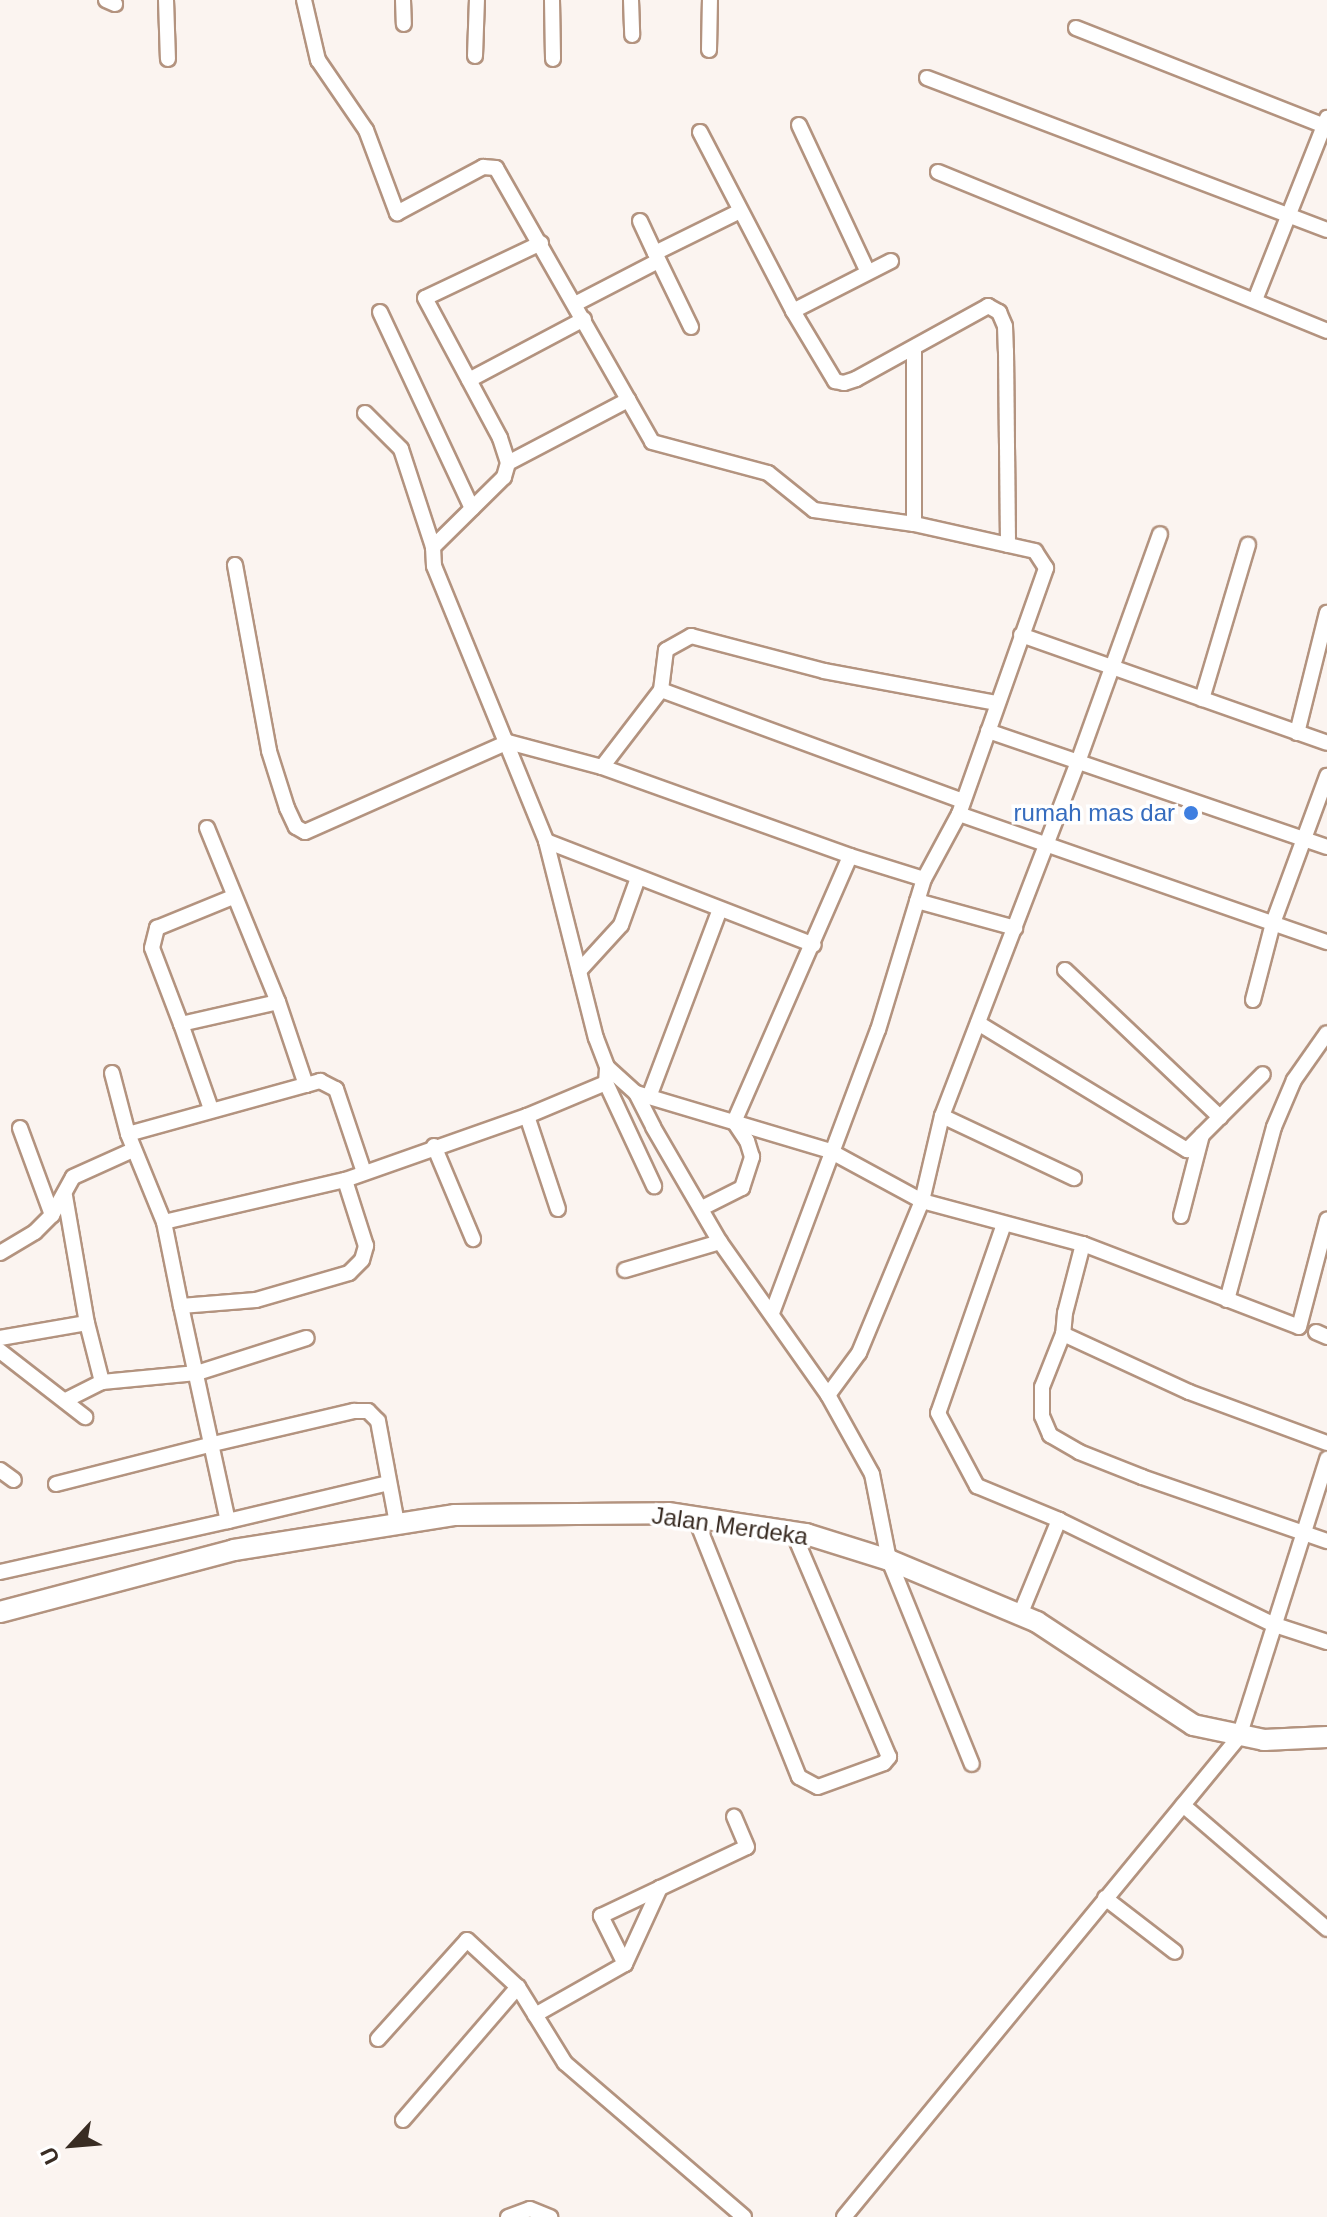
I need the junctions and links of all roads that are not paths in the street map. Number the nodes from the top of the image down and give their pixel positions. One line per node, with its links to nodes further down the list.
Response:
1 (166, 0): 13 (street)
2 (304, 0): 24 (street)
3 (403, 0): 8 (street)
4 (477, 0): 12 (street)
5 (552, 0): 14 (street)
6 (631, 0): 10 (street)
7 (710, 0): 11 (street)
8 (404, 24)
9 (1076, 28): 16 (street)
10 (632, 35)
11 (709, 50)
12 (475, 56)
13 (168, 59)
14 (553, 59)
15 (927, 78): 21 (street)
16 (1326, 123): 21 (street)
17 (799, 125): 27 (street)
18 (700, 132): 20 (street)
19 (938, 172): 28 (street)
20 (740, 211): 25 (street); 30 (street)
21 (1287, 215): 23 (street); 28 (street)
22 (640, 221): 25 (street)
23 (1327, 230)
24 (541, 243): 29 (street); 36 (street)
25 (657, 257): 29 (street); 33 (street)
26 (891, 261): 27 (street)
27 (868, 272): 30 (street)
28 (1255, 300): 34 (street)
29 (575, 304): 32 (street)
30 (793, 311): 35 (street)
31 (380, 312): 40 (street)
32 (584, 319): 36 (street); 37 (street)
33 (691, 327)
34 (1327, 331)
35 (914, 348): 41 (street); 43 (street)
36 (469, 380): 39 (street)
37 (628, 400): 39 (street); 41 (street)
38 (365, 413): 45 (street)
39 (508, 463): 40 (street)
40 (472, 508): 45 (street)
41 (914, 524): 43 (street)
42 (1160, 534): 49 (street)
43 (1008, 545): 48 (street)
44 (1248, 545): 51 (street)
45 (433, 547): 55 (street)
46 (235, 565): 55 (street)
47 (1327, 613): 54 (street)
48 (1021, 635): 49 (street); 52 (street)
49 (1112, 667): 51 (street); 57 (street)
50 (661, 690): 52 (street); 58 (street); 60 (street)
51 (1202, 699): 54 (street)
52 (997, 703): 53 (street)
53 (988, 731): 57 (street); 60 (street)
54 (1297, 733): 56 (street)
55 (508, 742): 58 (street); 63 (street)
56 (1327, 743)
57 (1078, 762): 62 (street); 64 (street)
58 (602, 767): 66 (street)
59 (1327, 776): 62 (street)
60 (961, 807): 64 (street); 68 (street)
61 (207, 828): 69 (street)
62 (1303, 839): 65 (street); 72 (street)
63 (546, 841): 67 (street); 77 (street)
64 (1047, 845): 72 (street); 73 (street)
65 (1327, 847)
66 (850, 856): 68 (street); 75 (street)
67 (638, 878): 71 (street); 77 (street)
68 (924, 879): 70 (street)
69 (233, 897): 79 (street); 81 (street)
70 (917, 901): 73 (street); 99 (street)
71 (719, 912): 75 (street); 88 (street)
72 (1273, 923): 74 (street); 78 (street)
73 (1015, 928): 80 (street)
74 (1327, 942)
75 (814, 945): 93 (street)
76 (1065, 970): 92 (street)
77 (579, 971): 83 (street)
78 (1253, 1000)
79 (278, 1002): 81 (street); 87 (street)
80 (978, 1023): 91 (street); 96 (street)
81 (181, 1024): 89 (street)
82 (1327, 1033): 118 (street)
83 (607, 1067): 86 (street); 88 (street)
84 (112, 1073): 95 (street)
85 (1263, 1074): 92 (street)
86 (606, 1083): 90 (street); 103 (street)
87 (306, 1085): 89 (street); 100 (street)
88 (643, 1095): 93 (street); 106 (street)
89 (211, 1109): 95 (street)
90 (527, 1116): 97 (street); 107 (street)
91 (942, 1116): 101 (street); 105 (street)
92 (1220, 1117): 96 (street)
93 (734, 1122): 99 (street); 106 (street)
94 (20, 1128): 108 (street)
95 (128, 1134): 98 (street)
96 (1202, 1134): 109 (street)
97 (434, 1146): 100 (street); 113 (street)
98 (133, 1150): 104 (street); 111 (street)
99 (830, 1151): 105 (street); 120 (street)
100 (364, 1172): 102 (street)
101 (1074, 1178)
102 (345, 1180): 111 (street); 119 (street)
103 (654, 1186)
104 (65, 1196): 108 (street); 121 (street)
105 (922, 1201): 112 (street); 128 (street)
106 (702, 1208): 114 (street)
107 (558, 1209)
108 (52, 1215): 116 (street)
109 (1181, 1216)
110 (1327, 1220): 118 (street)
111 (164, 1222): 119 (street)
112 (1004, 1224): 115 (street); 139 (street)
113 (473, 1239)
114 (720, 1242): 117 (street); 120 (street)
115 (1083, 1244): 118 (street); 122 (street)
116 (1, 1247)
117 (625, 1270)
118 (1227, 1300)
119 (181, 1306): 126 (street)
120 (772, 1313): 128 (street)
121 (87, 1323): 123 (street); 127 (street)
122 (1063, 1334): 131 (street); 143 (street)
123 (0, 1338)
124 (307, 1338): 126 (street)
125 (0, 1351): 129 (street)
126 (197, 1373): 127 (street); 132 (street)
127 (102, 1382): 129 (street)
128 (828, 1395): 145 (street)
129 (66, 1400): 130 (street)
130 (85, 1417)
131 (1327, 1443)
132 (213, 1444): 136 (street); 137 (street); 140 (street)
133 (1327, 1459): 143 (street)
134 (0, 1470): 135 (street)
135 (14, 1480)
136 (389, 1483): 140 (street); 141 (street)
137 (56, 1484)
138 (695, 1517): 141 (street, Jalan Merdeka); 142 (street, Jalan Merdeka); 142 (street)
139 (1059, 1520): 148 (street); 149 (street)
140 (228, 1521): 146 (street)
141 (397, 1524): 147 (street, Jalan Merdeka)
142 (793, 1532): 145 (street, Jalan Merdeka)
143 (1303, 1533): 144 (street); 149 (street)
144 (1327, 1541)
145 (889, 1560): 148 (street, Jalan Merdeka); 153 (street)
146 (0, 1572)
147 (0, 1612)
148 (1020, 1615): 151 (street, Jalan Merdeka)
149 (1272, 1624): 150 (street); 151 (street)
150 (1327, 1642)
151 (1239, 1737): 152 (street, Jalan Merdeka); 154 (street)
152 (1327, 1737)
153 (972, 1764)
154 (1183, 1805): 157 (street); 158 (street)
155 (734, 1817): 156 (street)
156 (660, 1888): 160 (street); 160 (street)
157 (1105, 1898): 159 (street); 168 (street)
158 (1327, 1929)
159 (1175, 1952)
160 (625, 1964): 162 (street)
161 (518, 1987): 162 (street); 163 (street); 164 (street)
162 (535, 2015): 167 (street)
163 (378, 2039)
164 (403, 2120)
165 (508, 2217): 166 (street)
166 (550, 2217)
167 (744, 2217)
168 (844, 2217)

